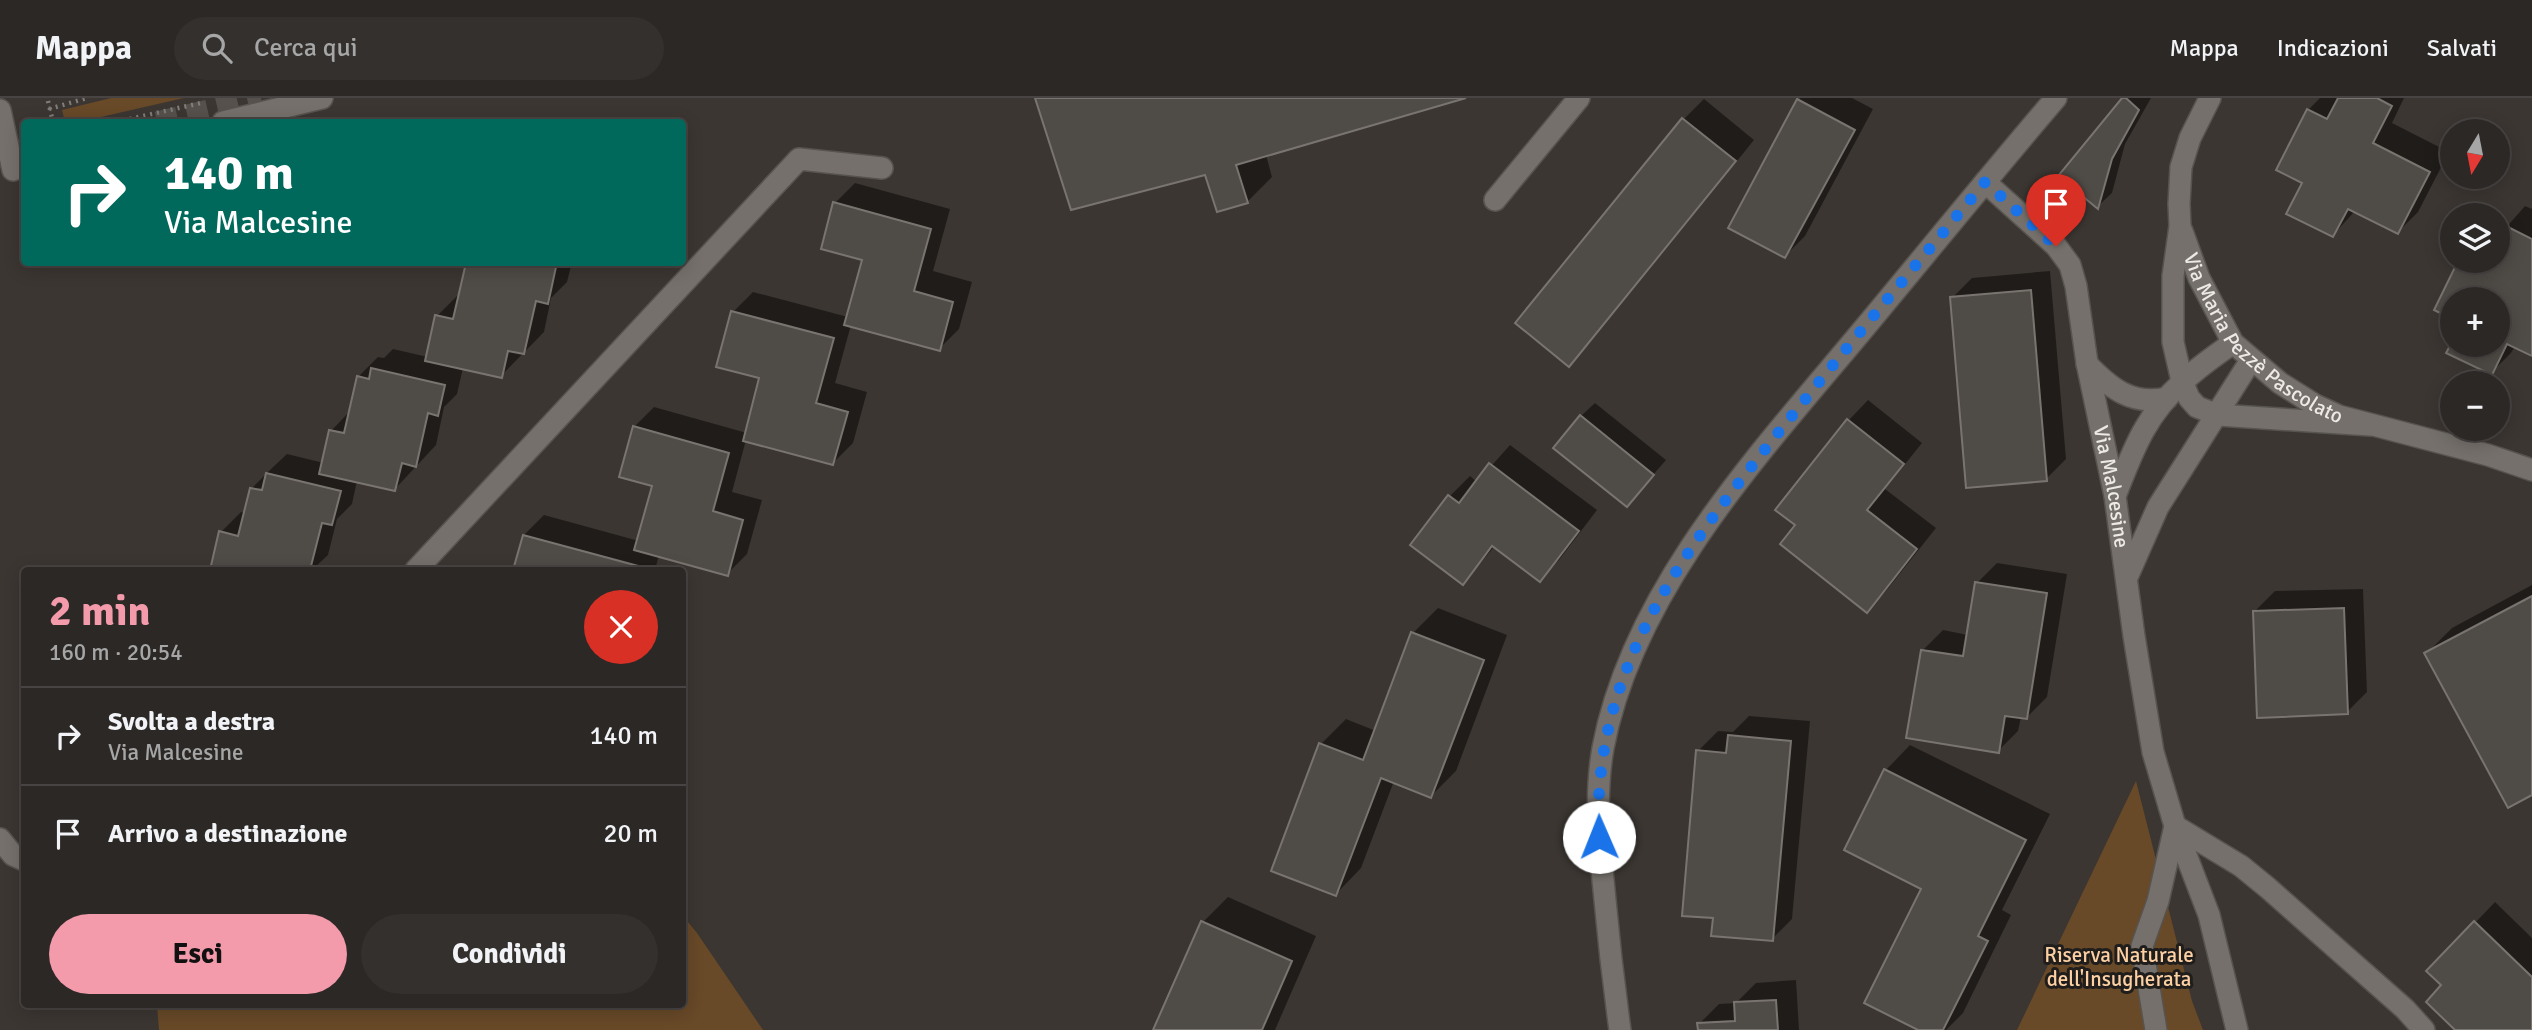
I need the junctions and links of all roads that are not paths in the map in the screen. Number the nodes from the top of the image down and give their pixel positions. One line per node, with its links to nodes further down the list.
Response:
1 (323, 98): 6 (street)
2 (1579, 98): 10 (street)
3 (2056, 98): 9 (street)
4 (2210, 98): 11 (street, Via Maria Pezzè Pascolato)
5 (0, 110): 8 (street)
6 (236, 119)
7 (882, 168): 21 (street)
8 (12, 170)
9 (1985, 182): 14 (street, Via Malcesine); 24 (street)
10 (1495, 200)
11 (2180, 226): 12 (street, Via Maria Pezzè Pascolato); 15 (street, Via Maria Pezzè Pascolato)
12 (2233, 343): 13 (street, Via Maria Pezzè Pascolato); 15 (street)
13 (2251, 360): 17 (street); 18 (street, Via Maria Pezzè Pascolato)
14 (2087, 363): 16 (street); 20 (street, Via Malcesine)
15 (2182, 381): 16 (street); 17 (street, Via Maria Pezzè Pascolato)
16 (2167, 398): 20 (street)
17 (2218, 415): 18 (street, Via Maria Pezzè Pascolato); 22 (street)
18 (2370, 425): 19 (street, Via Maria Pezzè Pascolato)
19 (2532, 470)
20 (2115, 496): 22 (street, Via Malcesine)
21 (419, 567)
22 (2127, 577): 23 (street, Via Malcesine)
23 (2175, 826): 25 (street, Via Malcesine); 26 (street, Via Malcesine); 27 (street)
24 (1620, 1030)
25 (2156, 1030)
26 (2237, 1030)
27 (2424, 1030)

